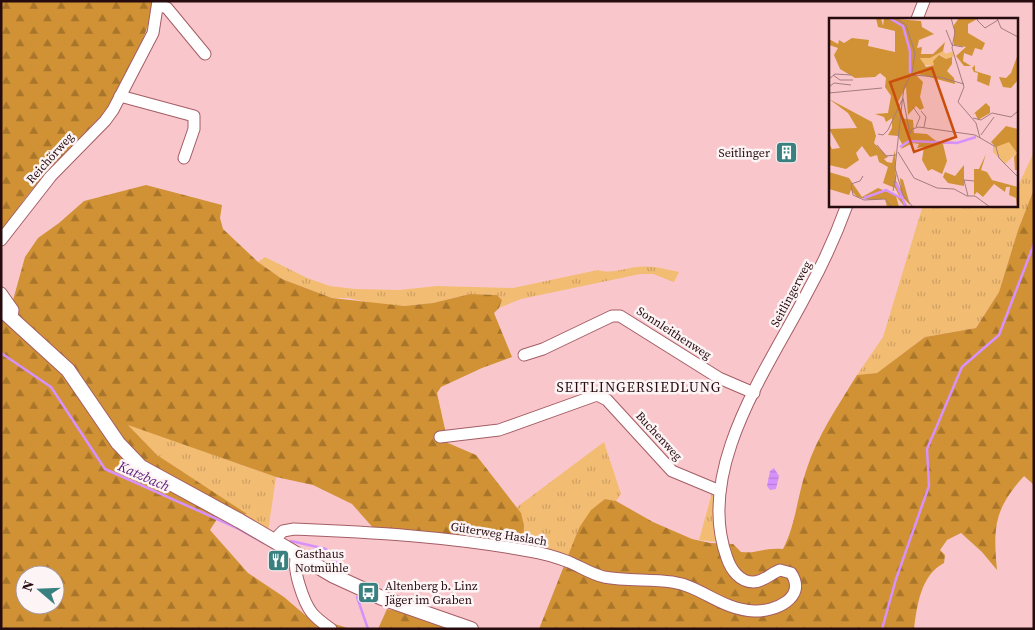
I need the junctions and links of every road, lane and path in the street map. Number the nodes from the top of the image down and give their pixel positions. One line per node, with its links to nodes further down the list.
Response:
1 (924, 1): 3 (street)
2 (158, 3): 4 (street, Reichörweg); 5 (street, Reichörweg)
3 (917, 18)
4 (205, 54)
5 (120, 96): 6 (street); 8 (street, Reichörweg)
6 (184, 158)
7 (847, 206): 13 (street, Seitlingerweg)
8 (1, 240)
9 (1, 293): 11 (street)
10 (1, 309): 11 (street)
11 (12, 318): 16 (street)
12 (524, 356): 13 (street, Sonnleithenweg)
13 (754, 393): 15 (street, Güterweg Haslach)
14 (440, 437): 15 (street, Buchenweg)
15 (720, 491): 16 (street, Güterweg Haslach)
16 (273, 540): 17 (street)
17 (296, 556): 18 (street); 19 (street)
18 (331, 629)
19 (470, 629)

